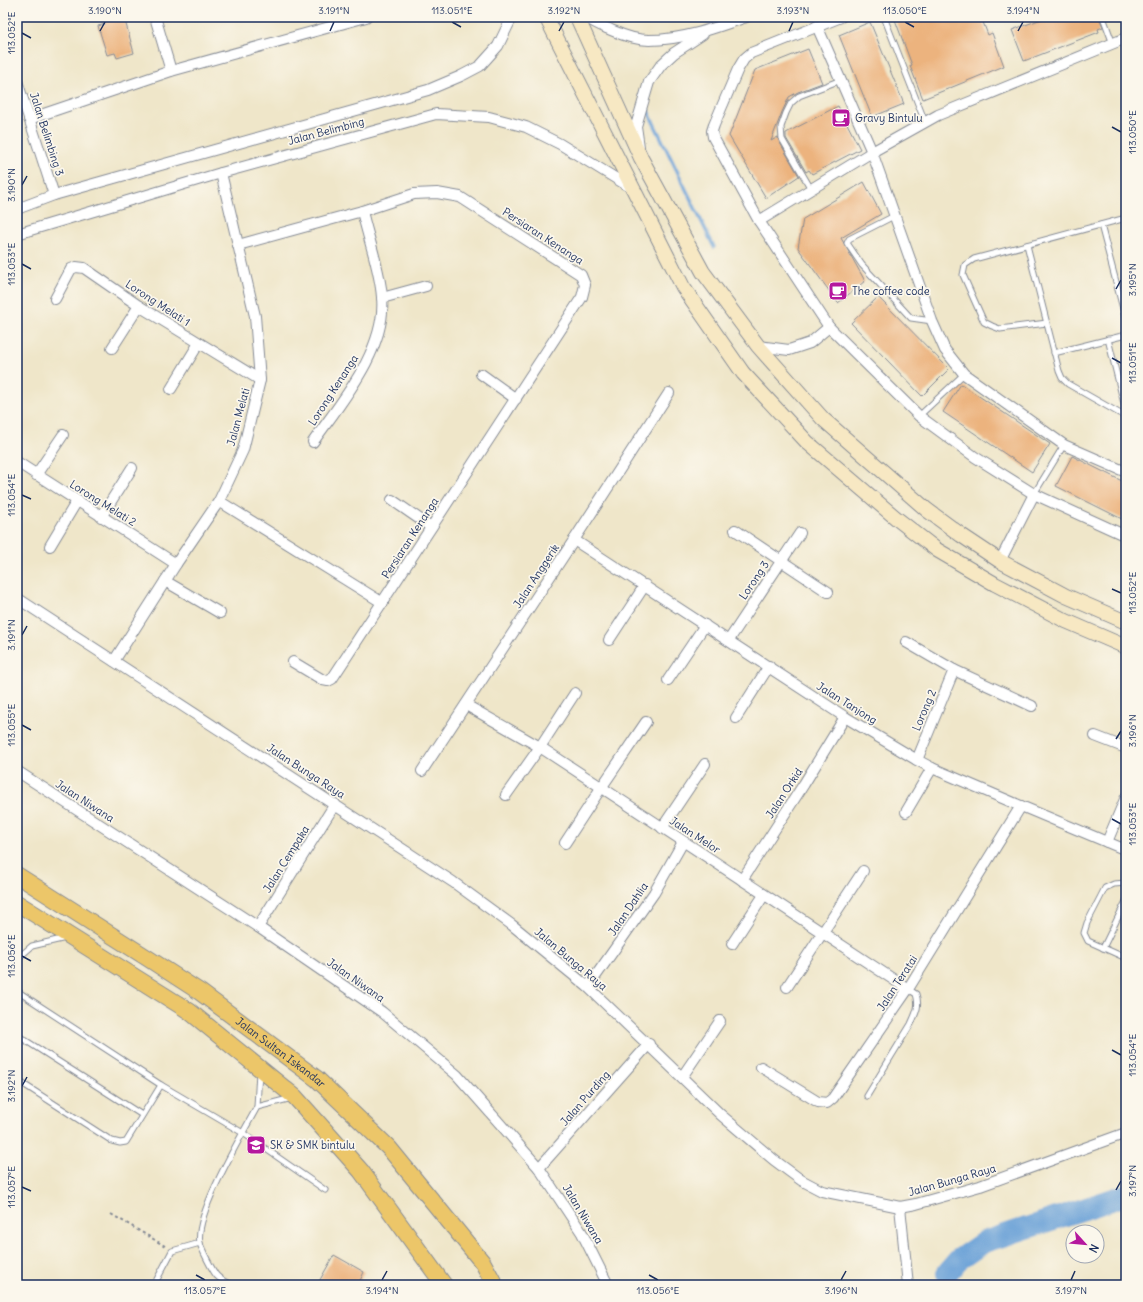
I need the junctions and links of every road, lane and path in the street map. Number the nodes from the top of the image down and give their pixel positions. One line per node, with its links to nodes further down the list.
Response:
1 (155, 17): 15 (street)
2 (366, 17): 15 (street)
3 (512, 17): 25 (street, Jalan Belimbing)
4 (546, 17): 23 (main road)
5 (577, 17): 21 (main road)
6 (586, 17): 12 (street)
7 (746, 17): 12 (street)
8 (841, 17): 11 (street)
9 (884, 17): 19 (lane)
10 (1103, 17): 14 (lane)
11 (817, 26): 16 (street); 30 (street)
12 (708, 30): 21 (street)
13 (1126, 38): 14 (street)
14 (1113, 44): 19 (street)
15 (172, 71): 18 (street)
16 (841, 80): 20 (street); 24 (lane)
17 (17, 81): 18 (street, Jalan Belimbing 3)
18 (29, 119): 25 (street, Jalan Belimbing 3)
19 (925, 122): 20 (street)
20 (872, 152): 24 (street); 28 (street)
21 (641, 158): 46 (main road)
22 (221, 172): 23 (street, Jalan Belimbing); 32 (street, Jalan Belimbing); 33 (street, Jalan Melati)
23 (633, 189): 90 (main road)
24 (811, 189): 30 (street)
25 (54, 195): 26 (street, Jalan Belimbing)
26 (17, 209)
27 (362, 211): 33 (street, Persiaran Kenanga); 36 (street, Lorong Kenanga); 54 (street, Persiaran Kenanga)
28 (894, 216): 40 (street); 40 (lane)
29 (1126, 218): 31 (lane)
30 (759, 221): 42 (street)
31 (1101, 225): 34 (lane); 39 (lane)
32 (17, 234)
33 (238, 245): 51 (street, Jalan Melati)
34 (1027, 245): 41 (lane); 41 (lane)
35 (426, 286): 36 (street)
36 (382, 298): 59 (street, Lorong Kenanga)
37 (55, 299): 38 (street, Lorong Melati 1)
38 (139, 306): 45 (street, Lorong Melati 1); 47 (street)
39 (1126, 320)
40 (932, 321): 50 (street)
41 (1047, 322): 48 (lane)
42 (829, 327): 46 (street); 56 (street)
43 (1126, 335): 44 (lane)
44 (1108, 339): 48 (lane); 55 (lane)
45 (199, 343): 51 (street, Lorong Melati 1); 52 (street)
46 (758, 346): 77 (main road)
47 (112, 348)
48 (1054, 353): 57 (lane)
49 (481, 374): 54 (street)
50 (964, 374): 56 (lane); 60 (street)
51 (260, 380): 67 (street, Jalan Melati)
52 (170, 389)
53 (669, 393): 74 (street, Jalan Anggerik)
54 (516, 399): 70 (street, Persiaran Kenanga)
55 (1126, 412)
56 (919, 416): 65 (street)
57 (1126, 417)
58 (63, 435): 64 (street)
59 (313, 442)
60 (1064, 445): 63 (street); 65 (lane)
61 (17, 462): 64 (street, Lorong Melati 2)
62 (132, 468): 69 (street)
63 (1126, 472)
64 (36, 475): 68 (street, Lorong Melati 2)
65 (1034, 494): 73 (street); 77 (street)
66 (392, 500): 70 (street)
67 (219, 501): 78 (street, Jalan Melati); 83 (street)
68 (77, 502): 69 (street, Lorong Melati 2); 75 (street)
69 (101, 517): 78 (street, Lorong Melati 2)
70 (432, 527): 83 (street, Persiaran Kenanga)
71 (735, 530): 76 (street)
72 (800, 533): 76 (street, Lorong 3)
73 (1126, 536)
74 (574, 540): 80 (street, Jalan Tanjong); 97 (street, Jalan Anggerik)
75 (50, 546)
76 (782, 560): 81 (street); 88 (street, Lorong 3)
77 (1000, 561): 85 (main road)
78 (176, 564): 79 (street, Jalan Melati)
79 (165, 581): 84 (street); 91 (street, Jalan Melati)
80 (645, 585): 86 (street, Jalan Tanjong); 87 (street)
81 (828, 592)
82 (17, 598): 91 (street, Jalan Bunga Raya)
83 (383, 603): 92 (street, Persiaran Kenanga)
84 (220, 613)
85 (1126, 622)
86 (705, 625): 88 (street, Jalan Tanjong); 95 (street)
87 (609, 640)
88 (729, 640): 93 (street, Jalan Tanjong)
89 (906, 642): 94 (street)
90 (1126, 647)
91 (114, 660): 113 (street, Jalan Bunga Raya)
92 (294, 662)
93 (769, 666): 99 (street, Jalan Tanjong); 100 (street)
94 (954, 670): 98 (street); 105 (street, Lorong 2)
95 (668, 680)
96 (575, 693): 103 (street)
97 (466, 705): 103 (street, Jalan Melor); 109 (street, Jalan Anggerik)
98 (1032, 706)
99 (845, 717): 105 (street, Jalan Tanjong); 123 (street, Jalan Orkid)
100 (736, 718)
101 (646, 722): 110 (street)
102 (1095, 736): 104 (street)
103 (540, 748): 110 (street, Jalan Melor); 111 (street)
104 (1126, 748)
105 (917, 760): 107 (street, Jalan Tanjong)
106 (705, 764): 116 (street)
107 (932, 768): 114 (street, Jalan Tanjong); 115 (street)
108 (17, 771): 128 (street, Jalan Niwana)
109 (422, 771)
110 (601, 788): 116 (street, Jalan Melor); 119 (street)
111 (506, 795)
112 (1126, 797): 118 (street)
113 (335, 804): 128 (street, Jalan Cempaka); 135 (street, Jalan Bunga Raya)
114 (1021, 806): 118 (street, Jalan Tanjong); 137 (street, Jalan Teratai)
115 (906, 812)
116 (662, 828): 117 (street, Jalan Melor)
117 (683, 842): 123 (street, Jalan Melor); 135 (street, Jalan Dahlia)
118 (1106, 842): 120 (street, Jalan Tanjong)
119 (565, 843)
120 (1126, 850)
121 (863, 871): 129 (street)
122 (17, 875): 162 (main road, Jalan Sultan Iskandar)
123 (742, 880): 125 (street, Jalan Melor)
124 (1126, 883): 132 (lane)
125 (764, 894): 129 (street, Jalan Melor); 131 (street)
126 (1126, 901): 132 (lane)
127 (17, 903): 130 (main road)
128 (258, 927): 153 (street, Jalan Niwana)
129 (822, 933): 136 (street); 137 (street, Jalan Melor)
130 (71, 936): 134 (lane); 143 (main road)
131 (732, 944)
132 (1103, 948): 133 (lane)
133 (1126, 958)
134 (17, 959)
135 (588, 987): 141 (street, Jalan Bunga Raya)
136 (786, 987)
137 (908, 989): 142 (street, Jalan Teratai); 147 (lane)
138 (17, 991): 146 (lane)
139 (720, 1021): 144 (street)
140 (17, 1035): 150 (lane)
141 (649, 1044): 144 (street, Jalan Bunga Raya); 153 (street, Jalan Purding)
142 (761, 1066)
143 (259, 1067): 148 (main road); 149 (lane)
144 (682, 1078): 155 (street, Jalan Bunga Raya)
145 (17, 1080): 150 (lane)
146 (161, 1085): 150 (lane); 151 (lane)
147 (867, 1096)
148 (295, 1097): 149 (lane); 161 (main road)
149 (257, 1107): 151 (lane)
150 (142, 1115)
151 (243, 1133): 154 (lane); 157 (lane)
152 (1126, 1133): 155 (street, Jalan Bunga Raya)
153 (539, 1168): 163 (street, Jalan Niwana)
154 (325, 1190)
155 (900, 1207): 164 (street)
156 (111, 1214): 158 (path)
157 (200, 1243): 158 (lane); 159 (lane)
158 (172, 1251): 160 (lane)
159 (228, 1284)
160 (154, 1285)
161 (444, 1285)
162 (495, 1285)
163 (608, 1285)
164 (908, 1285)

